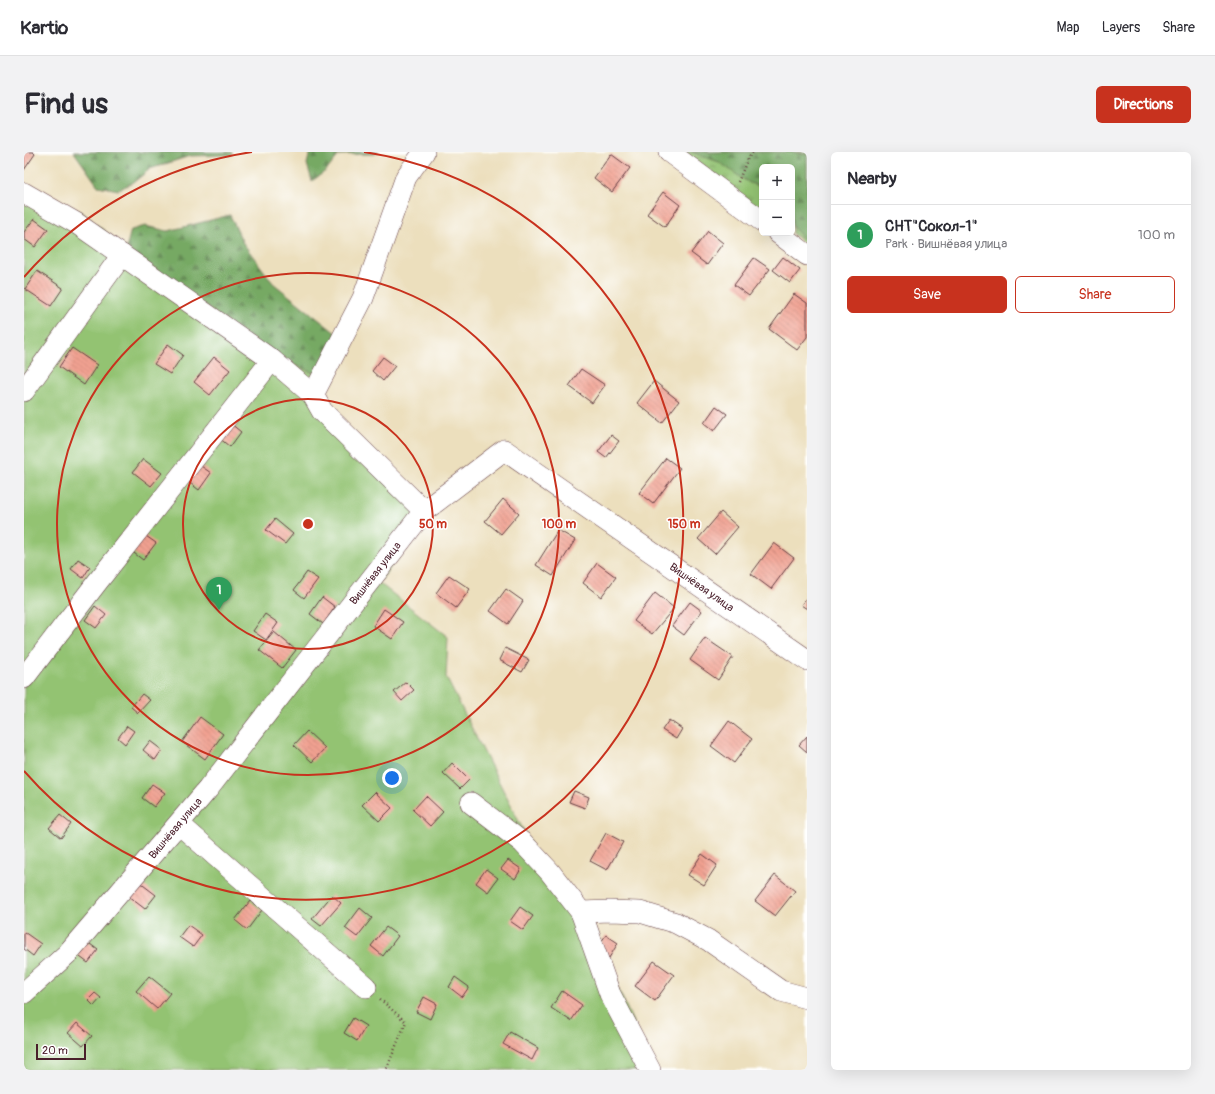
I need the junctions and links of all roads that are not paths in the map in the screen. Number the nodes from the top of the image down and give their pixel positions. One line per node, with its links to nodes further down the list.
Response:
1 (424, 152): 10 (street)
2 (670, 152): 4 (street)
3 (24, 193): 6 (street)
4 (759, 219)
5 (782, 236): 7 (street)
6 (122, 255): 8 (street); 9 (street)
7 (807, 255)
8 (272, 360): 10 (street); 13 (street)
9 (24, 391)
10 (313, 395): 11 (street)
11 (424, 510): 12 (street, Вишнёвая улица); 15 (street, Вишнёвая улица)
12 (807, 660)
13 (24, 678)
14 (471, 803): 16 (street)
15 (179, 824): 17 (street); 18 (street, Вишнёвая улица)
16 (581, 912): 19 (street); 20 (street)
17 (366, 987)
18 (24, 993)
19 (807, 998)
20 (650, 1070)

